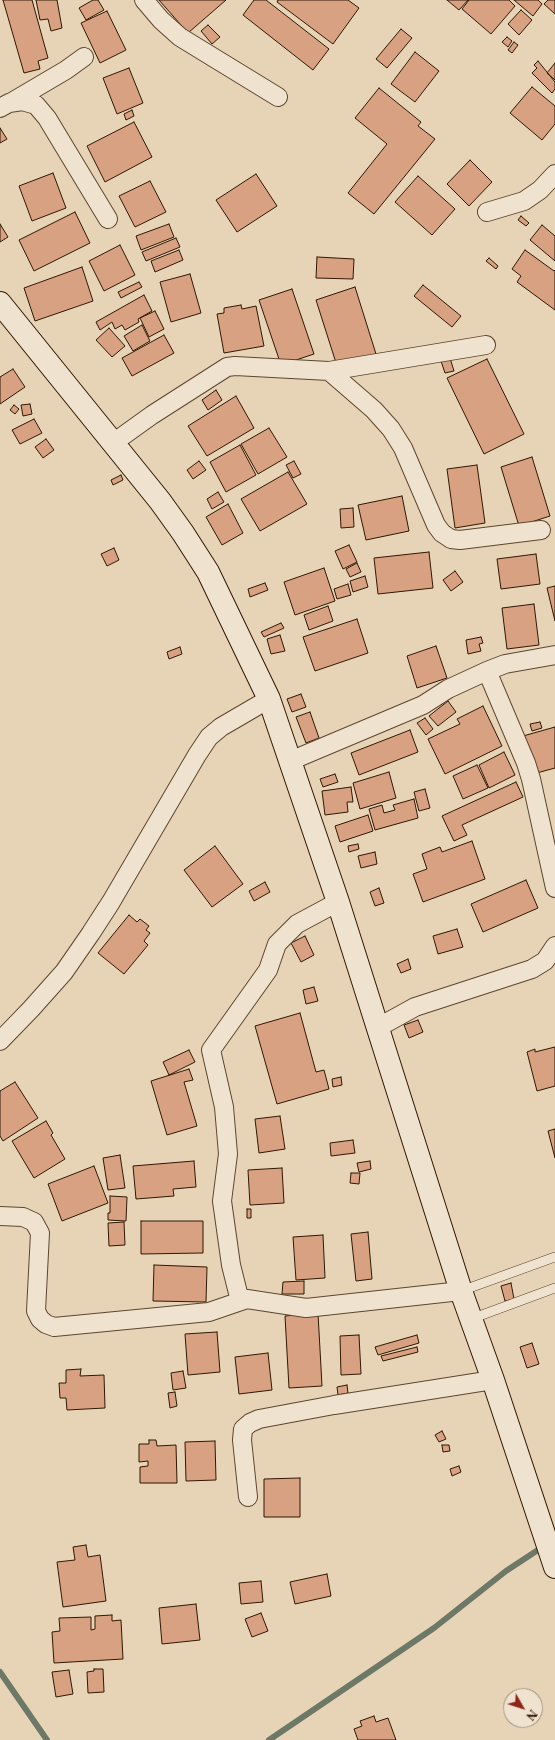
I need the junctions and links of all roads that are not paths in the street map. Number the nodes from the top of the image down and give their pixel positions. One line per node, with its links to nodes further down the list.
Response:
1 (144, 0): 3 (street)
2 (84, 57): 4 (street)
3 (278, 97)
4 (4, 106): 7 (street)
5 (555, 174): 6 (street)
6 (487, 212)
7 (108, 219)
8 (0, 303): 11 (main road)
9 (486, 344): 10 (street)
10 (329, 371): 11 (street); 12 (street)
11 (113, 443): 15 (main road)
12 (541, 530)
13 (555, 655): 14 (street)
14 (487, 670): 16 (street); 17 (street)
15 (269, 698): 16 (main road); 21 (street)
16 (290, 761): 18 (main road)
17 (555, 888)
18 (338, 902): 20 (main road); 26 (street)
19 (555, 946): 20 (street)
20 (377, 1028): 25 (main road)
21 (0, 1041)
22 (0, 1216): 26 (street)
23 (555, 1257): 25 (lane)
24 (555, 1288): 27 (lane)
25 (461, 1291): 26 (street); 27 (main road)
26 (240, 1301)
27 (471, 1319): 28 (main road)
28 (493, 1380): 29 (street); 30 (main road)
29 (248, 1498)
30 (555, 1567)

